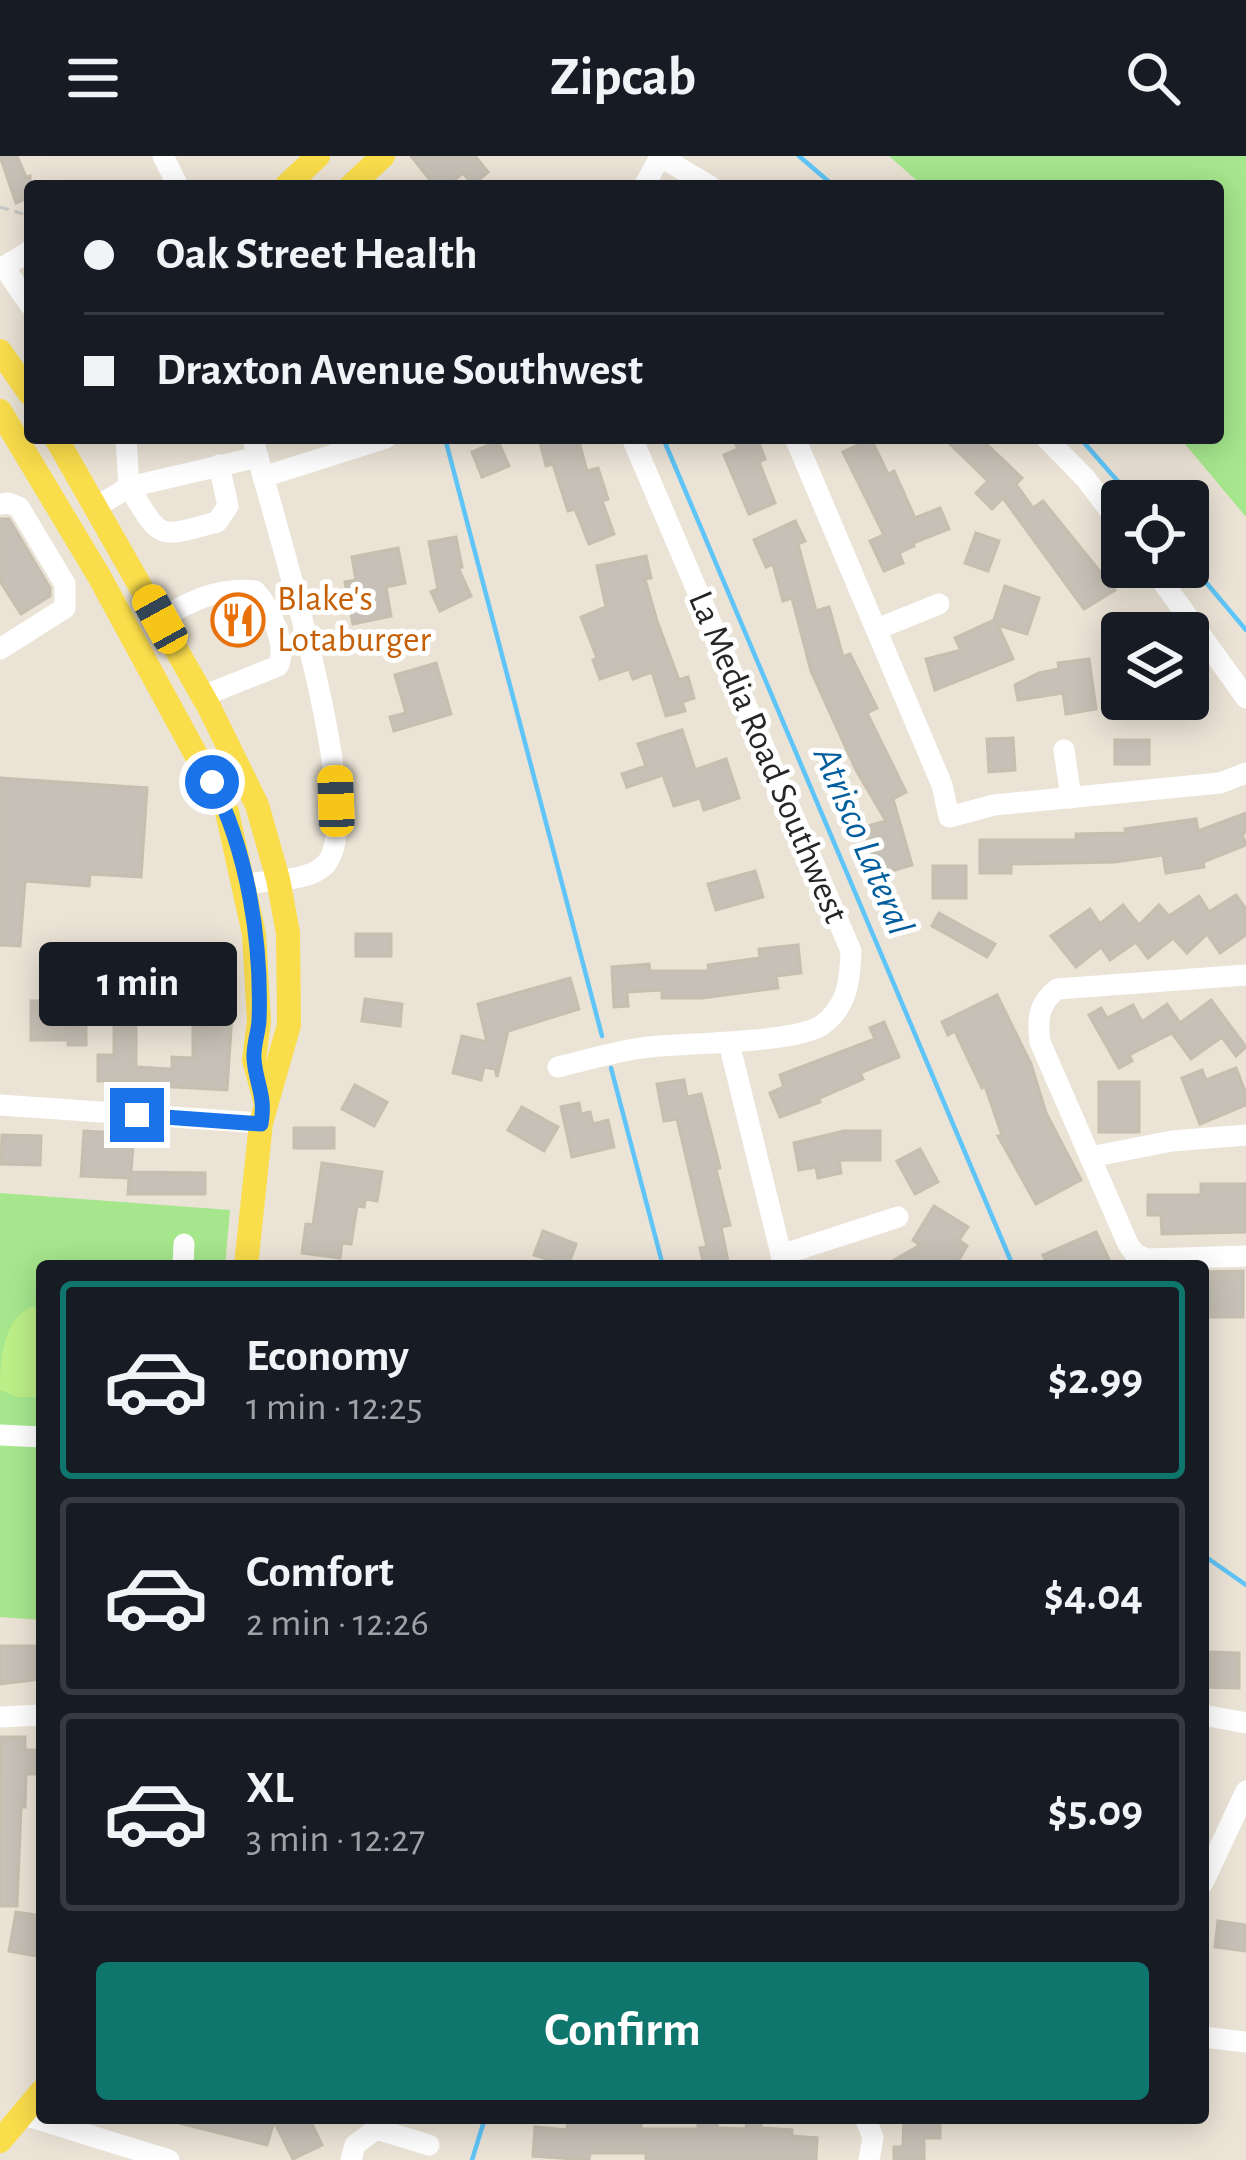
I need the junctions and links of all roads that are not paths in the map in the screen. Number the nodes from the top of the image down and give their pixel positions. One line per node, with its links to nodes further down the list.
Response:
1 (318, 156): 4 (main road)
2 (383, 156): 5 (main road)
3 (660, 156): 6 (street)
4 (292, 180)
5 (357, 180)
6 (700, 180)
7 (2, 268): 8 (street)
8 (24, 297)
9 (0, 351): 10 (main road)
10 (24, 382)
11 (0, 412): 12 (main road)
12 (17, 443): 36 (main road)
13 (59, 444): 24 (main road)
14 (126, 444): 21 (street)
15 (348, 444): 19 (street)
16 (635, 444): 38 (street, La Media Road Southwest)
17 (798, 444): 28 (street)
18 (1052, 444): 22 (street)
19 (258, 458): 20 (street); 35 (street)
20 (219, 465): 21 (street); 21 (street)
21 (129, 487): 24 (street)
22 (1101, 499)
23 (0, 504): 29 (street)
24 (96, 507): 27 (main road)
25 (1167, 588): 31 (street)
26 (939, 604): 28 (street)
27 (160, 619): 30 (main road); 30 (street)
28 (877, 629): 34 (street)
29 (0, 649)
30 (203, 696): 35 (main road)
31 (1246, 698)
32 (1064, 750): 34 (street)
33 (1246, 772): 34 (street)
34 (1071, 798)
35 (278, 879): 36 (street); 41 (main road)
36 (245, 884): 41 (main road)
37 (1246, 975): 43 (street)
38 (729, 1043): 39 (street, La Media Road Southwest); 47 (street)
39 (558, 1066)
40 (0, 1106): 41 (street)
41 (263, 1112): 46 (main road)
42 (1246, 1135): 43 (street)
43 (1090, 1157): 45 (street)
44 (898, 1217): 48 (street)
45 (1246, 1256)
46 (247, 1260)
47 (782, 1260)
48 (785, 1260)
49 (0, 1435): 50 (street)
50 (36, 1437)
51 (36, 1715): 53 (street)
52 (1209, 1716): 54 (street)
53 (0, 1717)
54 (1246, 1723)
55 (1246, 1791): 56 (street)
56 (1209, 1870)
57 (1209, 2038): 58 (street)
58 (1246, 2042)
59 (36, 2098): 60 (main road)
60 (21, 2114): 61 (street); 64 (main road)
61 (36, 2119)
62 (53, 2124): 66 (street)
63 (868, 2124): 68 (street)
64 (0, 2140)
65 (429, 2145): 67 (street)
66 (169, 2160)
67 (351, 2160)
68 (869, 2160)

